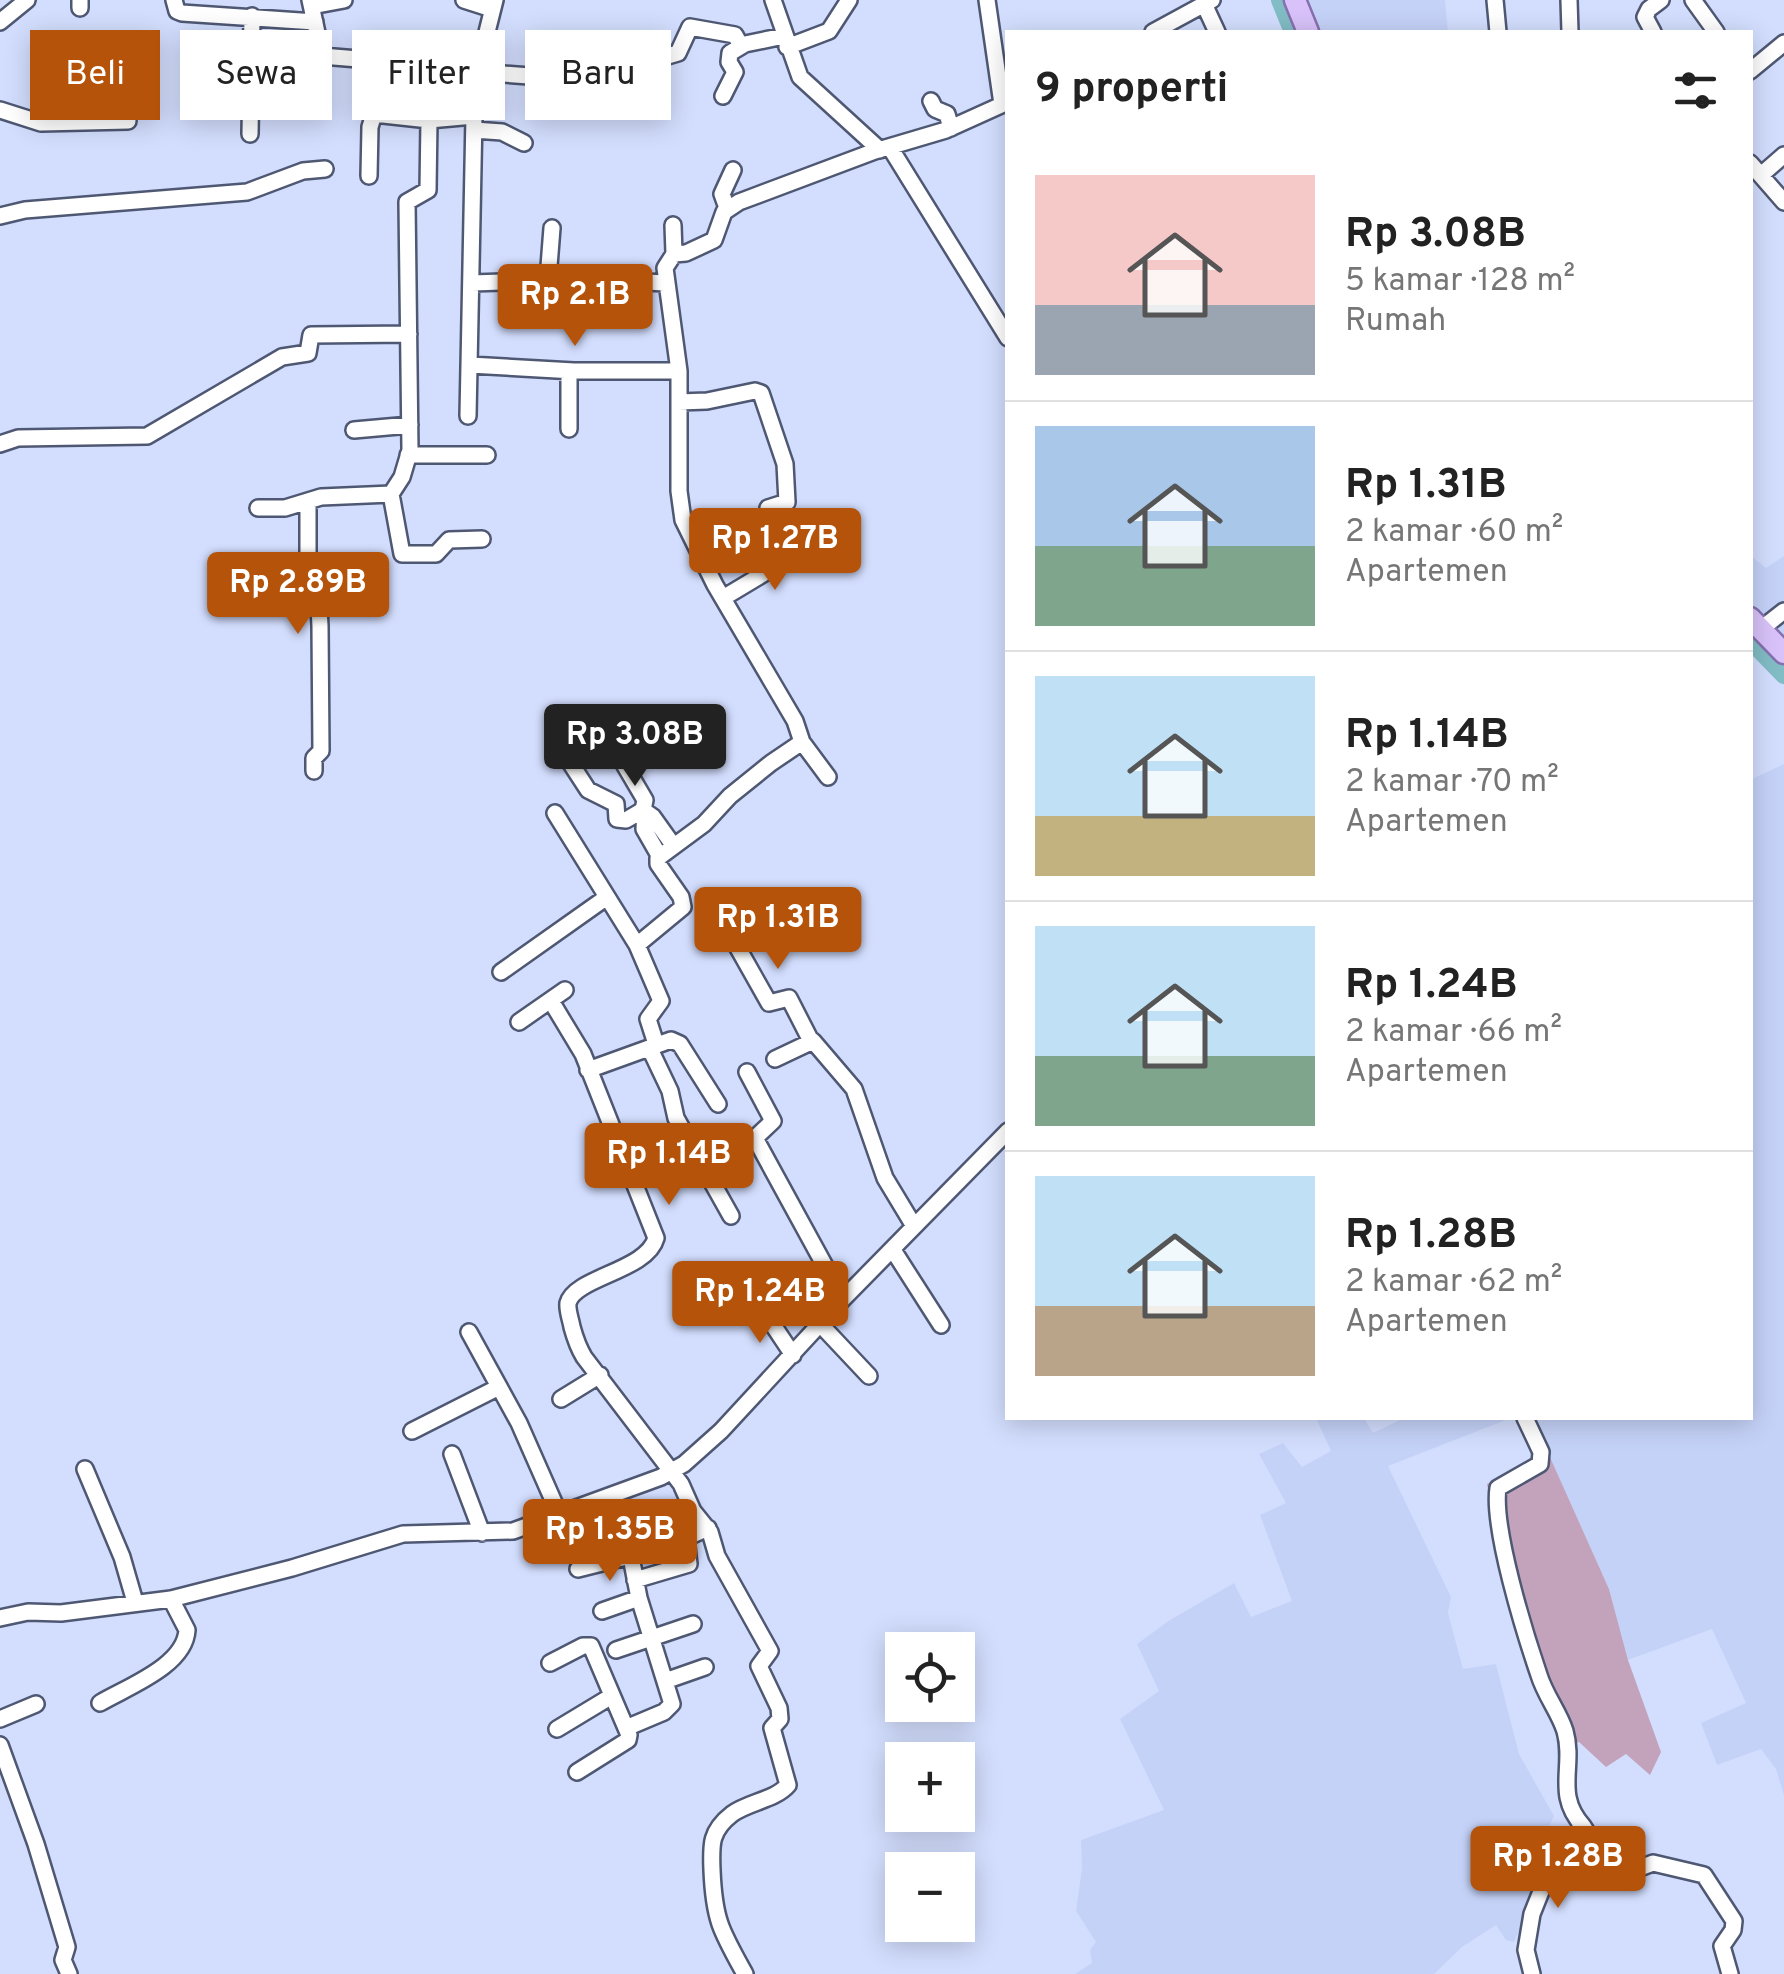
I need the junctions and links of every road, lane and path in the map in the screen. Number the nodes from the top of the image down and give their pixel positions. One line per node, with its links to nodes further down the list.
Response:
1 (27, 0): 16 (street)
2 (174, 0): 17 (street)
3 (344, 0): 15 (street)
4 (464, 0): 14 (street)
5 (773, 0): 26 (street)
6 (849, 0): 26 (street)
7 (987, 0): 34 (street)
8 (1295, 0): 21 (main road)
9 (1495, 0): 22 (street)
10 (1569, 0): 23 (street)
11 (1661, 0): 24 (street)
12 (1693, 0): 25 (street)
13 (1208, 2): 19 (street); 20 (street)
14 (494, 4): 18 (street)
15 (312, 9): 17 (street); 30 (street)
16 (3, 15)
17 (252, 16): 43 (street)
18 (488, 30)
19 (1159, 30)
20 (1216, 30)
21 (1307, 30)
22 (1498, 30)
23 (1570, 30)
24 (1651, 30)
25 (1715, 30)
26 (786, 42): 28 (street); 45 (street)
27 (1784, 43): 31 (street)
28 (741, 46): 29 (street); 32 (street)
29 (671, 55)
30 (352, 58)
31 (1753, 69)
32 (724, 96)
33 (931, 101): 42 (street)
34 (1005, 103): 42 (street)
35 (0, 110): 40 (street)
36 (372, 120): 50 (street)
37 (429, 120): 41 (street); 61 (street)
38 (474, 120): 41 (street)
39 (128, 122): 40 (street)
40 (42, 123)
41 (474, 123): 44 (street); 58 (street)
42 (951, 128): 45 (street)
43 (250, 134)
44 (524, 142)
45 (885, 149): 52 (street); 60 (street)
46 (1784, 155): 47 (street)
47 (1755, 169): 51 (street)
48 (325, 170): 53 (street)
49 (733, 170): 52 (street)
50 (368, 176)
51 (1784, 202)
52 (727, 208): 56 (street)
53 (0, 216)
54 (673, 225): 56 (street)
55 (552, 228): 57 (street)
56 (674, 254): 59 (street)
57 (548, 280): 58 (street); 59 (street)
58 (472, 283): 62 (street)
59 (666, 284): 64 (street)
60 (1005, 333)
61 (409, 334): 67 (street); 70 (street)
62 (470, 365): 63 (street); 66 (street)
63 (569, 371): 64 (street); 69 (street)
64 (679, 371): 65 (street)
65 (679, 402): 76 (street); 79 (street)
66 (468, 416)
67 (410, 425): 68 (street); 71 (street)
68 (354, 430)
69 (569, 430)
70 (0, 444)
71 (408, 455): 72 (street); 73 (street)
72 (487, 455)
73 (390, 494): 74 (street); 77 (street)
74 (308, 502): 75 (street); 86 (street)
75 (258, 508)
76 (768, 508)
77 (482, 539)
78 (788, 541): 79 (street)
79 (723, 598): 83 (street)
80 (1784, 611): 81 (street)
81 (1756, 624): 82 (main road)
82 (1784, 653)
83 (802, 742): 87 (street); 90 (street)
84 (562, 750): 88 (street)
85 (625, 766): 88 (street)
86 (314, 770)
87 (828, 777)
88 (644, 811): 90 (street)
89 (555, 813): 91 (street)
90 (666, 851): 93 (street)
91 (607, 896): 93 (street); 94 (street)
92 (716, 909): 98 (street)
93 (638, 945): 99 (street)
94 (501, 972)
95 (565, 990): 96 (street)
96 (550, 1001): 97 (street); 101 (street)
97 (520, 1022)
98 (811, 1041): 100 (street); 108 (street)
99 (653, 1047): 101 (street); 103 (street); 106 (street)
100 (776, 1059)
101 (588, 1070): 116 (street)
102 (747, 1072): 105 (street)
103 (718, 1104)
104 (1005, 1133): 108 (street)
105 (756, 1138): 106 (street); 110 (street)
106 (705, 1164): 107 (street)
107 (730, 1216)
108 (914, 1226): 109 (street)
109 (893, 1250): 110 (street); 113 (street)
110 (843, 1299): 112 (street)
111 (765, 1313): 115 (street)
112 (820, 1325): 115 (street); 117 (street)
113 (940, 1325)
114 (470, 1332): 118 (street)
115 (793, 1355): 124 (street)
116 (600, 1375): 119 (street); 124 (street)
117 (869, 1376)
118 (499, 1387): 121 (street); 126 (street)
119 (560, 1398)
120 (1526, 1420): 151 (street)
121 (412, 1431)
122 (452, 1454): 128 (street)
123 (84, 1470): 134 (street)
124 (671, 1472): 125 (street); 127 (street)
125 (610, 1496): 126 (street); 129 (street)
126 (560, 1516): 128 (street)
127 (708, 1528): 131 (street); 153 (street)
128 (482, 1533): 133 (street)
129 (630, 1556): 130 (street); 131 (street)
130 (578, 1569)
131 (635, 1580): 132 (street)
132 (639, 1598): 135 (street); 138 (street)
133 (172, 1599): 134 (street); 144 (street)
134 (134, 1602): 136 (street)
135 (602, 1611)
136 (0, 1618)
137 (694, 1624): 138 (street)
138 (651, 1636): 139 (street); 142 (street)
139 (616, 1650)
140 (550, 1663): 143 (street)
141 (705, 1667): 142 (street)
142 (665, 1681): 147 (street)
143 (610, 1697): 147 (street); 148 (street)
144 (100, 1703)
145 (36, 1704): 146 (street)
146 (0, 1719)
147 (626, 1728): 150 (street)
148 (557, 1730)
149 (0, 1745): 152 (street)
150 (577, 1772)
151 (1583, 1826): 154 (street); 155 (street)
152 (69, 1974)
153 (744, 1974)
154 (1532, 1974)
155 (1730, 1974)

